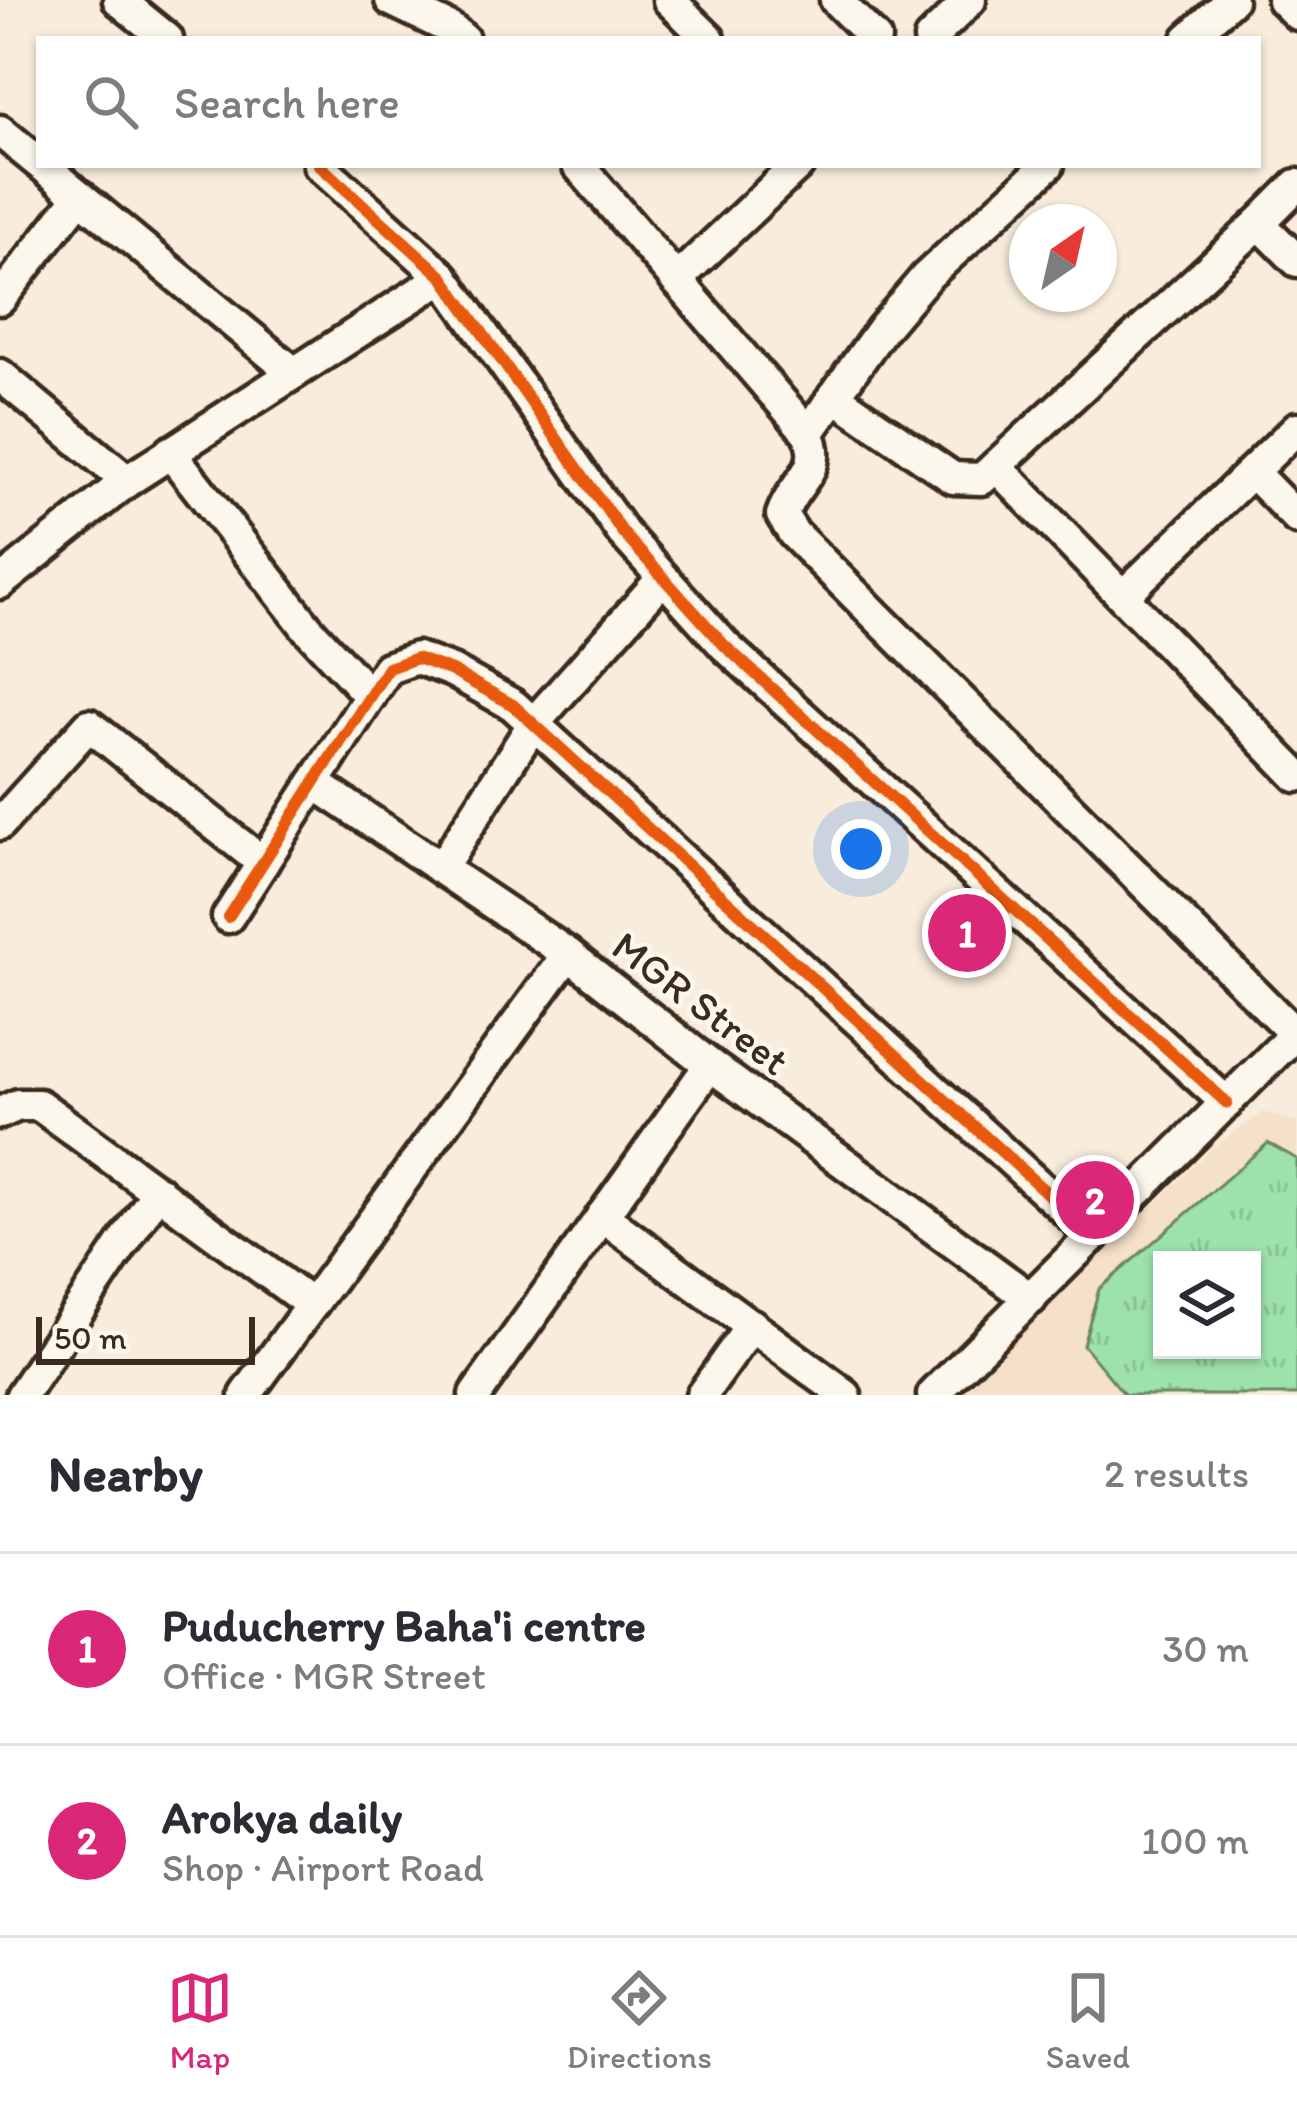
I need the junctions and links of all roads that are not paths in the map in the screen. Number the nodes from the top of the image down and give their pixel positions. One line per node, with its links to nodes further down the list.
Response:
1 (119, 0): 9 (street)
2 (392, 0): 10 (street)
3 (669, 0): 11 (street)
4 (836, 0): 12 (street)
5 (970, 0): 13 (street)
6 (1231, 0): 14 (street)
7 (1282, 0): 8 (street)
8 (1297, 14)
9 (162, 36)
10 (458, 36)
11 (706, 36)
12 (872, 36)
13 (933, 36)
14 (1191, 36)
15 (0, 131): 16 (street)
16 (36, 161)
17 (45, 168): 23 (street)
18 (322, 168): 26 (street)
19 (581, 168): 27 (street)
20 (795, 168): 27 (street)
21 (1045, 168): 31 (street)
22 (1297, 185): 24 (street)
23 (80, 196): 28 (street); 29 (street)
24 (1259, 223): 25 (street); 35 (street)
25 (1297, 261)
26 (443, 277): 29 (street); 39 (street)
27 (676, 280): 33 (street)
28 (0, 299)
29 (294, 373): 34 (street)
30 (0, 375): 37 (street)
31 (834, 396): 33 (street); 35 (street)
32 (1297, 428): 36 (street)
33 (808, 433): 51 (street)
34 (170, 452): 37 (street); 42 (street)
35 (996, 466): 41 (street)
36 (1252, 472): 38 (street); 41 (street)
37 (127, 481): 40 (street)
38 (1297, 518)
39 (663, 578): 43 (street); 53 (street)
40 (0, 584)
41 (1123, 596): 44 (street)
42 (370, 696): 43 (street); 45 (street)
43 (534, 723): 48 (street); 57 (street)
44 (1297, 776)
45 (314, 783): 47 (street); 48 (street, MGR Street)
46 (0, 824): 47 (street)
47 (263, 863): 49 (street)
48 (441, 868): 50 (street, MGR Street)
49 (228, 917)
50 (568, 954): 52 (street, MGR Street); 59 (street)
51 (1296, 1033): 53 (street)
52 (710, 1064): 56 (street); 58 (street, MGR Street)
53 (1227, 1103): 57 (street)
54 (0, 1113): 55 (street)
55 (158, 1191): 59 (street); 61 (street)
56 (602, 1216): 60 (street); 63 (street)
57 (1094, 1236): 58 (street)
58 (1031, 1299): 66 (street)
59 (312, 1305): 62 (street)
60 (752, 1325): 64 (street); 65 (street)
61 (22, 1395)
62 (246, 1395)
63 (475, 1395)
64 (702, 1395)
65 (845, 1395)
66 (933, 1395)

